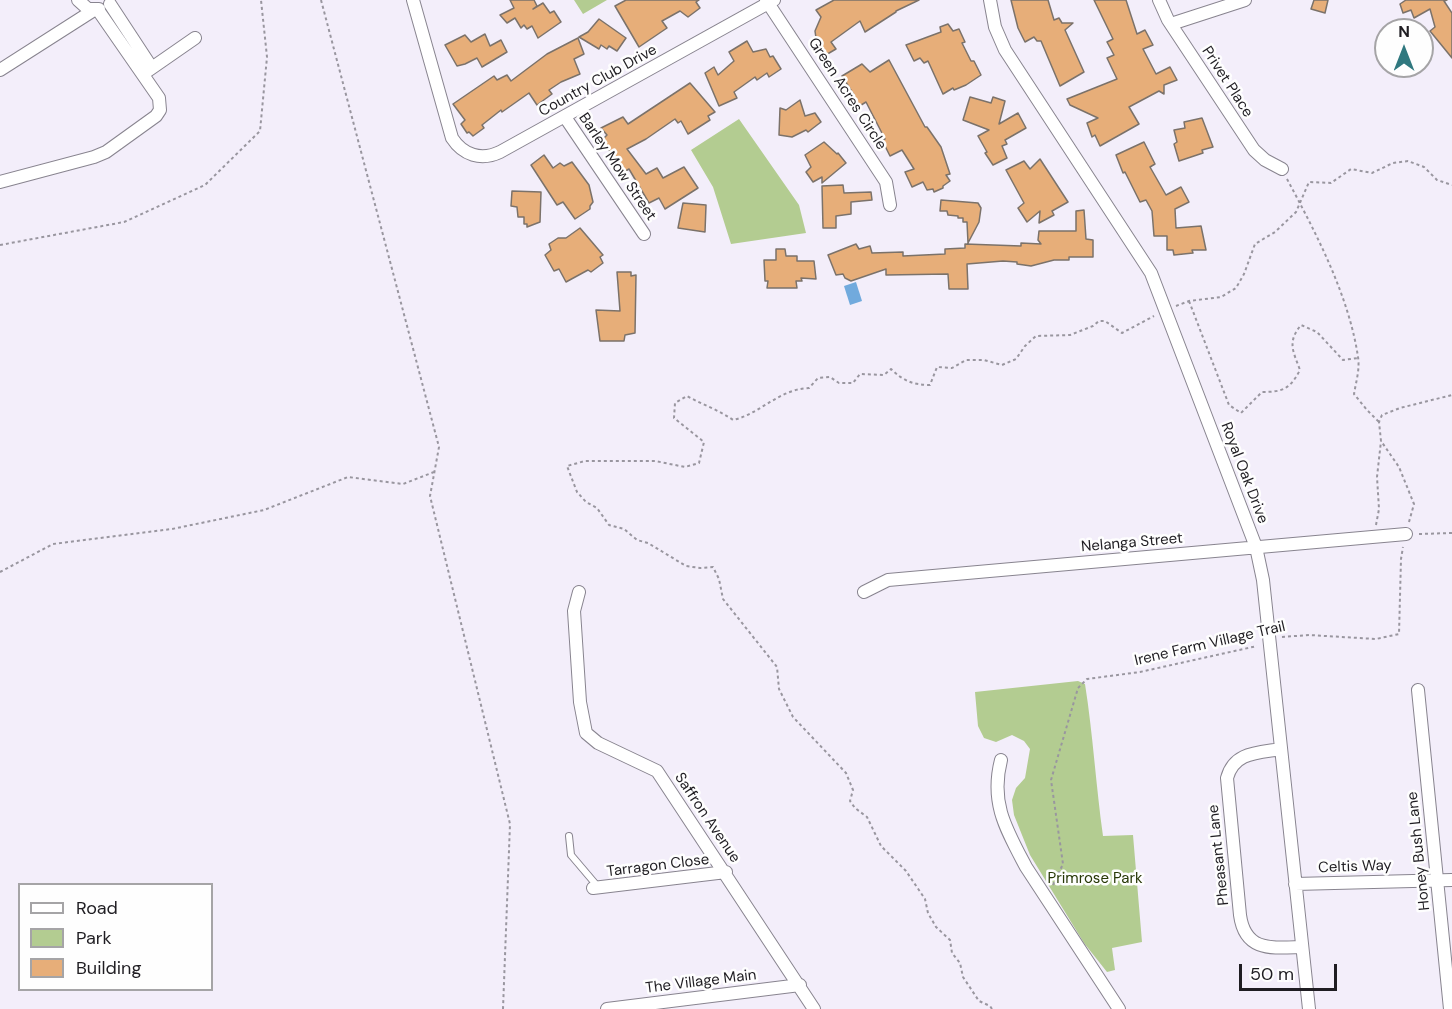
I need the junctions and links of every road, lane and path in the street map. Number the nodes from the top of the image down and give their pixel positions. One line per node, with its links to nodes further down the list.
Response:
1 (261, 0): 20 (path)
2 (321, 0): 27 (path)
3 (413, 0): 13 (street, Country Club Drive)
4 (990, 0): 22 (street, Royal Oak Drive)
5 (1160, 0): 9 (street, Privet Place)
6 (1245, 0): 9 (street)
7 (770, 1): 13 (street, Country Club Drive); 18 (street, Green Acres Circle)
8 (96, 5): 11 (street); 12 (street)
9 (1171, 24): 14 (street, Privet Place)
10 (195, 38): 12 (street)
11 (0, 70)
12 (147, 71): 15 (street)
13 (565, 117): 19 (street, Barley Mow Street)
14 (1282, 170): 17 (path)
15 (0, 182)
16 (1452, 185): 17 (path)
17 (1300, 202): 21 (path); 23 (path)
18 (890, 205)
19 (644, 234)
20 (0, 244)
21 (1189, 301): 22 (path); 23 (path)
22 (1166, 310): 31 (street, Royal Oak Drive); 51 (path)
23 (1358, 358): 25 (path)
24 (1452, 395): 25 (path)
25 (1379, 422): 26 (path, Irene Farm Village Trail)
26 (1381, 441): 29 (path, Irene Farm Village Trail); 30 (path)
27 (434, 472): 32 (path); 48 (path)
28 (1452, 533): 29 (path)
29 (1406, 534): 30 (street, Nelanga Street); 35 (path, Irene Farm Village Trail)
30 (1374, 537): 31 (street, Nelanga Street)
31 (1256, 548): 34 (street, Nelanga Street); 35 (street, Royal Oak Drive)
32 (0, 572)
33 (579, 592): 40 (street, Saffron Avenue)
34 (864, 592)
35 (1270, 642): 37 (street, Royal Oak Drive); 44 (path, Irene Farm Village Trail)
36 (1418, 690): 41 (street, Honey Bush Lane)
37 (1281, 748): 43 (street, Royal Oak Drive); 46 (street, Pheasant Lane)
38 (1001, 760): 52 (street)
39 (569, 836): 45 (lane)
40 (726, 872): 45 (street, Tarragon Close); 47 (street, Saffron Avenue)
41 (1437, 880): 42 (street, Celtis Way); 43 (street, Celtis Way); 54 (street, Honey Bush Lane)
42 (1452, 880)
43 (1295, 884): 46 (street, Royal Oak Drive)
44 (1053, 885)
45 (596, 888)
46 (1301, 947): 53 (street, Royal Oak Drive)
47 (800, 985): 49 (street, The Village Main); 50 (street, Saffron Avenue)
48 (503, 1009)
49 (607, 1009)
50 (814, 1009)
51 (992, 1009)
52 (1119, 1009)
53 (1309, 1009)
54 (1450, 1009)

